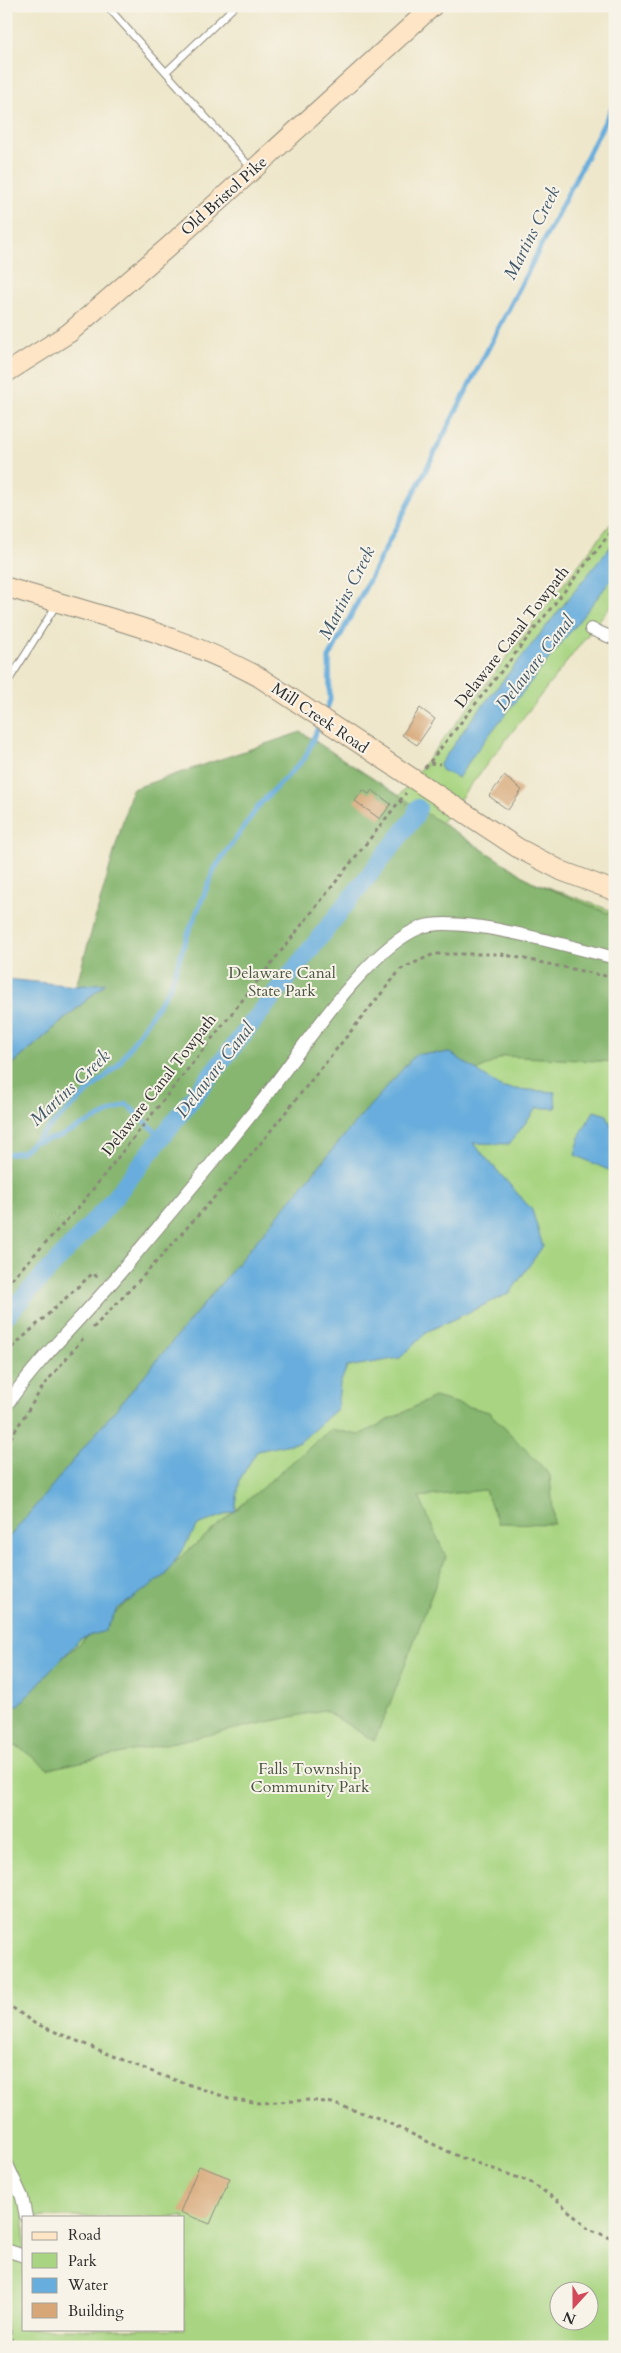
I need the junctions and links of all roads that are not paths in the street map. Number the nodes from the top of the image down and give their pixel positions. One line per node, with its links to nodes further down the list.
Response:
1 (107, 6): 4 (lane)
2 (235, 6): 4 (lane)
3 (432, 6): 5 (main road, Old Bristol Pike)
4 (166, 72): 5 (lane)
5 (253, 170): 6 (main road, Old Bristol Pike)
6 (6, 373)
7 (6, 588): 8 (main road, Mill Creek Road)
8 (57, 603): 11 (lane); 12 (main road, Mill Creek Road)
9 (591, 630): 10 (street)
10 (615, 639)
11 (6, 685)
12 (615, 891)
13 (615, 958): 14 (street)
14 (6, 1406)
15 (6, 2162): 16 (street)
16 (26, 2216)
17 (6, 2250): 18 (street)
18 (22, 2255)

